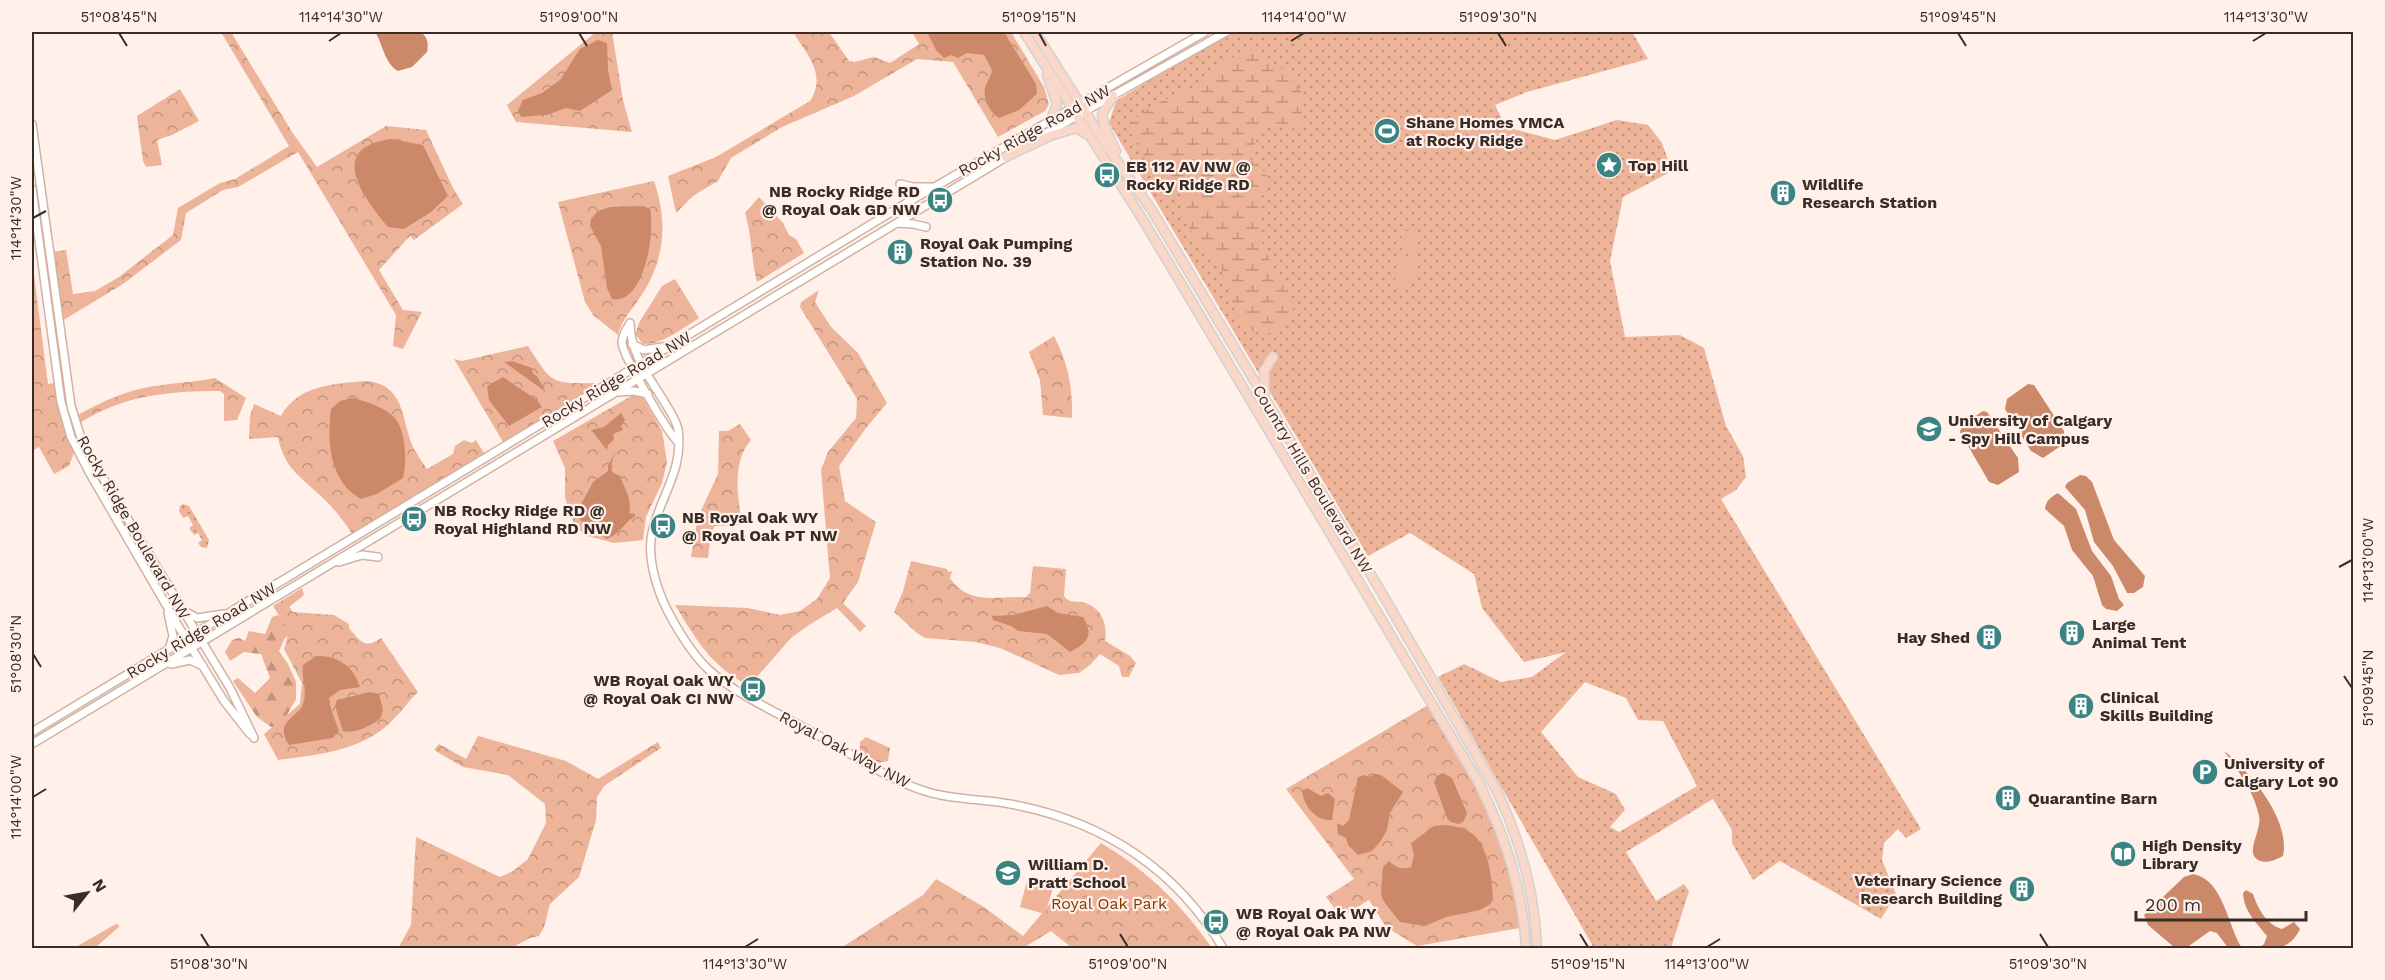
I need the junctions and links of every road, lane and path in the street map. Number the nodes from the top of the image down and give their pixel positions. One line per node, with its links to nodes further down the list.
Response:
1 (1024, 32): 5 (main road, Country Hills Boulevard NW)
2 (1035, 32): 7 (main road, Country Hills Boulevard NW)
3 (1205, 32): 7 (street, Rocky Ridge Road NW)
4 (1226, 32): 6 (street)
5 (1034, 47): 7 (main road, Country Hills Boulevard NW); 8 (main road)
6 (1113, 96): 7 (street); 12 (main road)
7 (1079, 109): 8 (street, Rocky Ridge Road NW); 10 (main road, Country Hills Boulevard NW); 11 (street, Rocky Ridge Road NW); 12 (main road, Country Hills Boulevard NW)
8 (1051, 119): 14 (street, Rocky Ridge Road NW)
9 (32, 124): 31 (street, Rocky Ridge Boulevard NW)
10 (1095, 142): 11 (main road); 44 (main road, Country Hills Boulevard NW)
11 (1006, 157): 16 (street, Rocky Ridge Road NW)
12 (1132, 181): 27 (main road, Country Hills Boulevard NW)
13 (900, 184): 14 (street)
14 (933, 187): 19 (street, Rocky Ridge Road NW)
15 (32, 189): 32 (street, Rocky Ridge Boulevard NW)
16 (897, 223): 17 (street); 23 (street, Rocky Ridge Road NW)
17 (926, 227)
18 (631, 343): 19 (street); 21 (street, Royal Oak Way NW); 22 (street, Royal Oak Way NW)
19 (670, 346): 21 (street, Rocky Ridge Road NW)
20 (1273, 357): 27 (main road)
21 (641, 364): 22 (street, Rocky Ridge Road NW); 23 (street, Royal Oak Way NW)
22 (633, 369): 24 (street, Royal Oak Way NW); 33 (street, Rocky Ridge Road NW)
23 (648, 374): 24 (street, Rocky Ridge Road NW); 28 (street, Royal Oak Way NW)
24 (639, 379): 25 (street, Rocky Ridge Road NW); 26 (street, Royal Oak Way NW)
25 (617, 393): 26 (street); 30 (street, Rocky Ridge Road NW)
26 (648, 394): 28 (street, Royal Oak Way NW)
27 (1266, 401): 45 (main road, Country Hills Boulevard NW)
28 (677, 441): 43 (street, Royal Oak Way NW)
29 (378, 557): 30 (street)
30 (333, 563): 36 (street, Rocky Ridge Road NW)
31 (179, 604): 33 (street); 34 (street, Rocky Ridge Boulevard NW)
32 (167, 607): 35 (street, Rocky Ridge Boulevard NW); 38 (street)
33 (231, 612): 34 (street, Rocky Ridge Road NW)
34 (196, 633): 35 (street, Rocky Ridge Road NW); 36 (street, Rocky Ridge Boulevard NW)
35 (186, 639): 37 (street, Rocky Ridge Boulevard NW); 38 (street, Rocky Ridge Road NW)
36 (202, 642): 37 (street, Rocky Ridge Road NW); 39 (street, Rocky Ridge Boulevard NW)
37 (192, 648): 39 (street, Rocky Ridge Boulevard NW); 40 (street, Rocky Ridge Road NW)
38 (168, 650): 41 (street, Rocky Ridge Road NW)
39 (203, 666): 40 (street)
40 (157, 668): 42 (street, Rocky Ridge Road NW)
41 (32, 732)
42 (32, 744)
43 (1223, 948)
44 (1526, 948)
45 (1537, 948)

